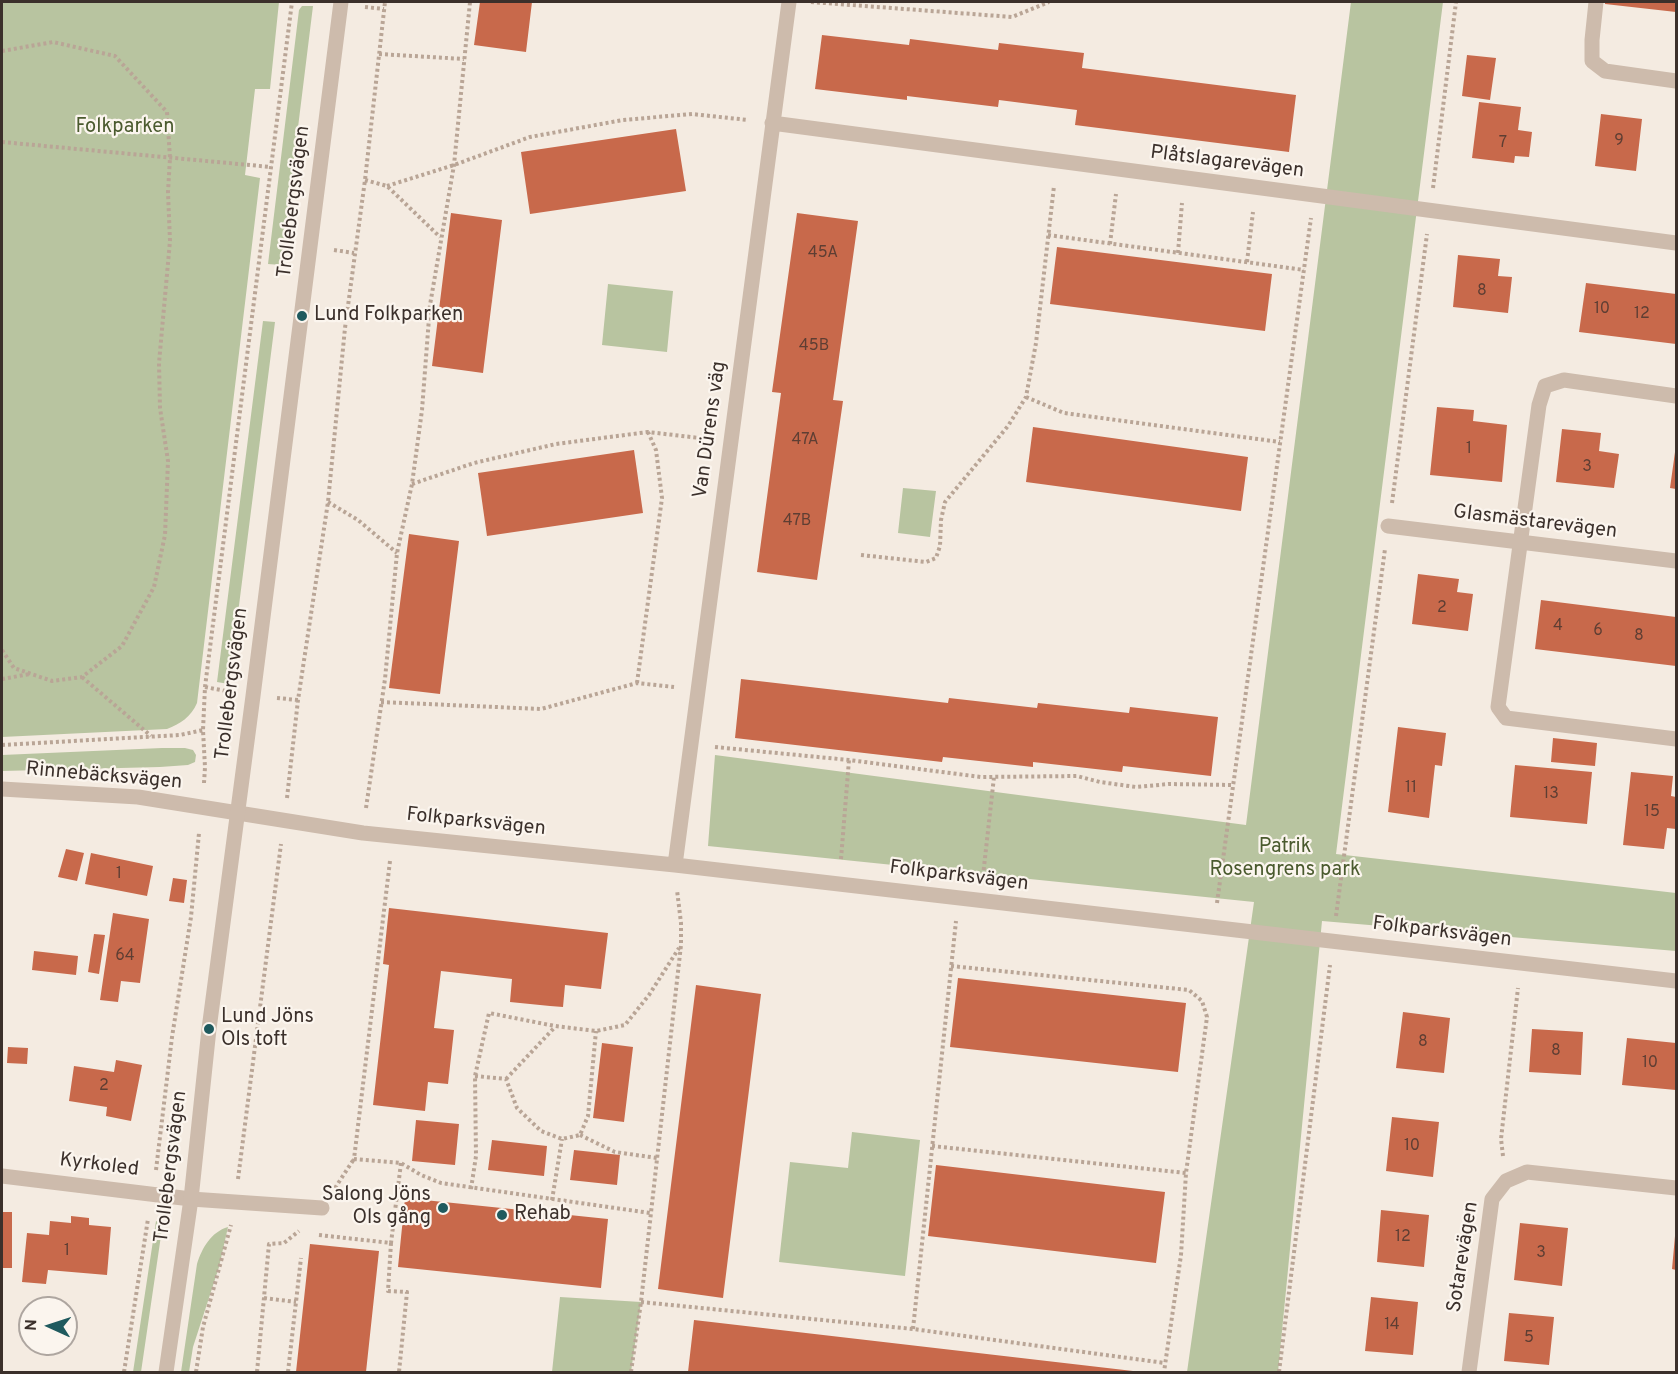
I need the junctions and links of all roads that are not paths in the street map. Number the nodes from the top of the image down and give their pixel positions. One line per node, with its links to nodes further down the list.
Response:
1 (341, 2): 13 (street, Trollebergsvägen)
2 (789, 2): 5 (street, Van Dürens väg)
3 (1596, 2): 4 (street)
4 (1677, 81)
5 (772, 123): 6 (street, Plåtslagarevägen); 14 (street, Van Dürens väg)
6 (1677, 243)
7 (1677, 396): 9 (street)
8 (1389, 526): 9 (street, Glasmästarevägen)
9 (1522, 542): 10 (street, Glasmästarevägen); 11 (street)
10 (1677, 561)
11 (1677, 739)
12 (2, 789): 13 (street, Rinnebäcksvägen)
13 (238, 812): 14 (street, Folkparksvägen); 18 (street, Trollebergsvägen)
14 (675, 865): 15 (street, Folkparksvägen)
15 (1677, 981)
16 (2, 1176): 18 (street, Kyrkoled)
17 (1677, 1188): 21 (street, Sotarevägen)
18 (190, 1199): 19 (street, Kyrkoled); 20 (street, Trollebergsvägen)
19 (322, 1208)
20 (166, 1372)
21 (1469, 1372)

